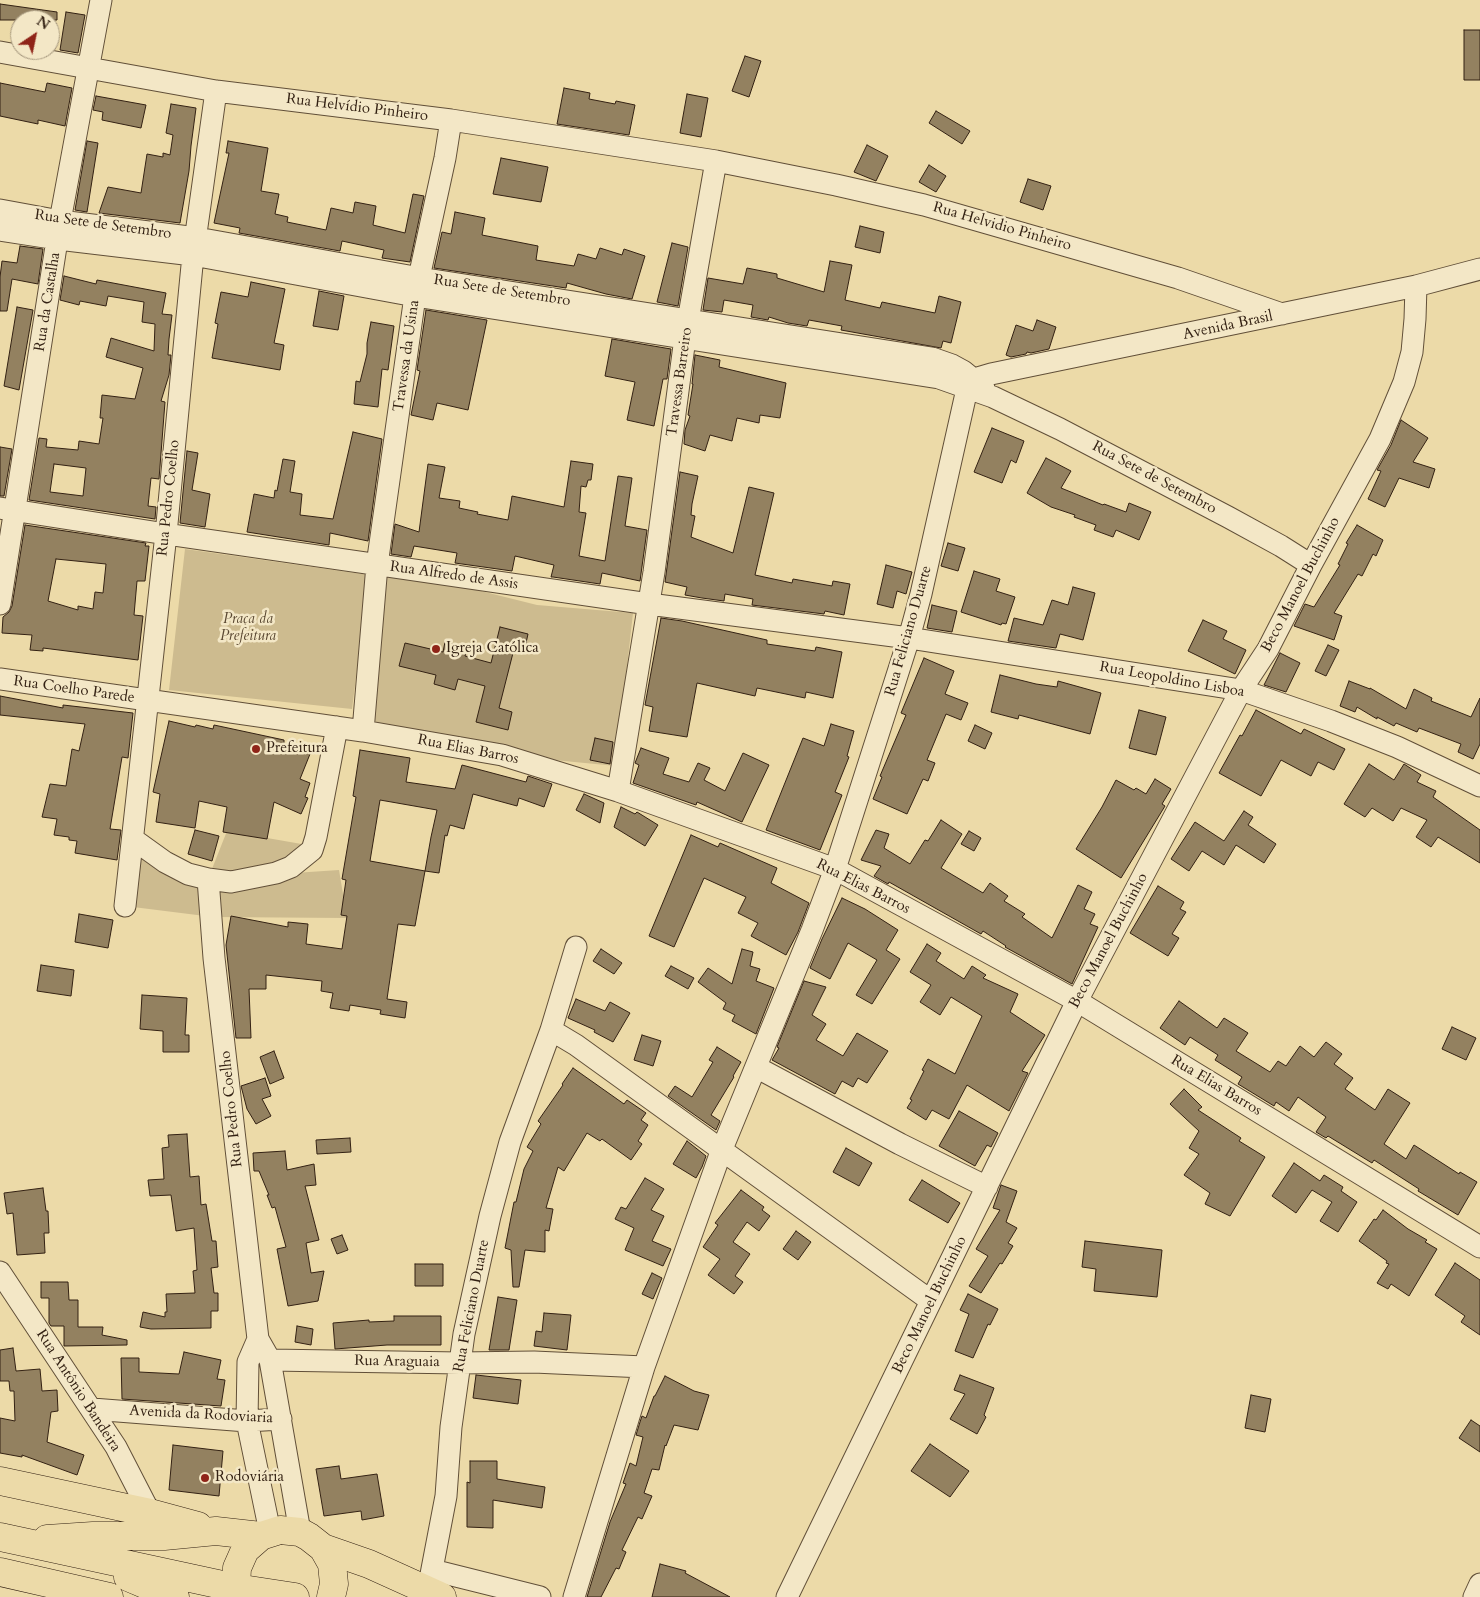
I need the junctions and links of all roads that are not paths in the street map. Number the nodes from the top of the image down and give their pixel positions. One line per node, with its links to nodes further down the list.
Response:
1 (101, 0): 3 (street, Rua da Castalha)
2 (0, 52): 3 (street, Rua Helvídio Pinheiro)
3 (89, 67): 4 (street, Rua Helvídio Pinheiro); 9 (street, Rua da Castalha)
4 (216, 91): 5 (street, Rua Helvídio Pinheiro); 10 (street, Rua Pedro Coelho)
5 (451, 120): 6 (street, Rua Helvídio Pinheiro); 13 (street, Travessa da Usina)
6 (716, 161): 14 (street, Rua Helvidio Pinheiro); 15 (street, Travessa Barreiro)
7 (0, 210): 9 (street, Rua Sete de Setembro)
8 (0, 230): 9 (street, Rua Sete de Setembro)
9 (59, 230): 10 (street, Rua Sete de Setembro); 17 (street, Rua da Castalha)
10 (195, 247): 13 (street, Rua Sete de Setembro); 18 (street, Rua Pedro Coelho)
11 (1480, 269): 12 (street, Avenida Brasil)
12 (1416, 286): 14 (street, Avenida Brasil); 20 (street, Beco Manoel Buchinho)
13 (417, 288): 15 (street, Rua Sete de Setembro); 19 (street, Travessa da Usina)
14 (1282, 314): 16 (street, Avenida Brasil)
15 (687, 329): 16 (street, Rua Sete de Setembro); 22 (street, Travessa Barreiro)
16 (971, 384): 20 (street, Rua Sete de Setembro); 23 (street, Rua Feliciano Duarte)
17 (7, 509): 18 (street, Rua Alfredo de Assis); 21 (street, Rua da Castalha)
18 (166, 534): 19 (street, Rua Alfredo de Assis); 26 (street, Rua Pedro Coelho)
19 (377, 565): 22 (street, Rua Alfredo de Assis); 28 (street, Travessa da Usina)
20 (1311, 565): 25 (street, Beco Manoel Buchinho)
21 (0, 604)
22 (649, 604): 23 (street, Rua Alfredo de Assis); 30 (street, Travessa Barreiro)
23 (909, 638): 25 (street, Rua Leopoldino Lisboa); 32 (street, Rua Feliciano Duarte)
24 (0, 679): 26 (street, Rua Coelho Parede)
25 (1241, 690): 29 (street, Rua Leopoldino Lisboa); 36 (street, Beco Manoel Buchinho)
26 (147, 700): 27 (street, Rua Elias Barros); 31 (street, Rua Pedro Coelho)
27 (337, 727): 28 (street, Rua Elias Barros); 33 (street)
28 (363, 731): 30 (street, Rua Elias Barros)
29 (1480, 786)
30 (618, 791): 32 (street, Rua Elias Barros)
31 (133, 838): 33 (street); 34 (street, Rua Pedro Coelho)
32 (835, 869): 36 (street, Rua Elias Barros); 38 (street)
33 (208, 879): 44 (street, Rua Pedro Coelho)
34 (125, 906)
35 (576, 947): 37 (street, Rua Feliciano Duarte)
36 (1077, 1001): 40 (street, Beco Manoel Buchinho); 41 (street, Rua Elias Barros)
37 (551, 1030): 39 (street); 46 (street, Rua Feliciano Duarte)
38 (756, 1067): 39 (street); 40 (street)
39 (722, 1148): 43 (street); 47 (street)
40 (987, 1187): 43 (street, Beco Manoel Buchinho)
41 (1480, 1247)
42 (0, 1272): 48 (street, Rua Antônio Bandeira)
43 (932, 1301): 69 (street, Beco Manoel Buchinho)
44 (258, 1339): 45 (street, Rua Pedro Coelho); 50 (street, Rua Pedro Coelho)
45 (270, 1360): 46 (street, Rua Araguaia); 49 (street, Rua Pedro Coelho)
46 (460, 1363): 47 (street, Rua Araguaia); 61 (street, Rua Feliciano Duarte)
47 (644, 1367): 68 (street)
48 (92, 1409): 50 (street, Avenida da Rodoviaria); 52 (street, Rua Antônio Bandeira)
49 (281, 1419): 50 (street, Avenida da Rodoviaria); 54 (street, Rua Pedro Coelho)
50 (247, 1421): 55 (street, Rua Pedro Coelho)
51 (0, 1481): 52 (main road)
52 (150, 1513): 53 (main road)
53 (216, 1531): 55 (main road); 56 (main road)
54 (300, 1532): 55 (main road); 57 (main road)
55 (265, 1534): 62 (main road)
56 (10, 1540): 58 (main road)
57 (323, 1548): 61 (main road); 66 (main road)
58 (78, 1555): 62 (main road); 64 (main road)
59 (0, 1572): 63 (main road)
60 (1480, 1584): 70 (street)
61 (434, 1586): 67 (street)
62 (238, 1592): 65 (main road)
63 (109, 1597)
64 (175, 1597)
65 (295, 1597)
66 (331, 1597)
67 (540, 1597)
68 (574, 1597)
69 (787, 1597)
70 (1474, 1597)

